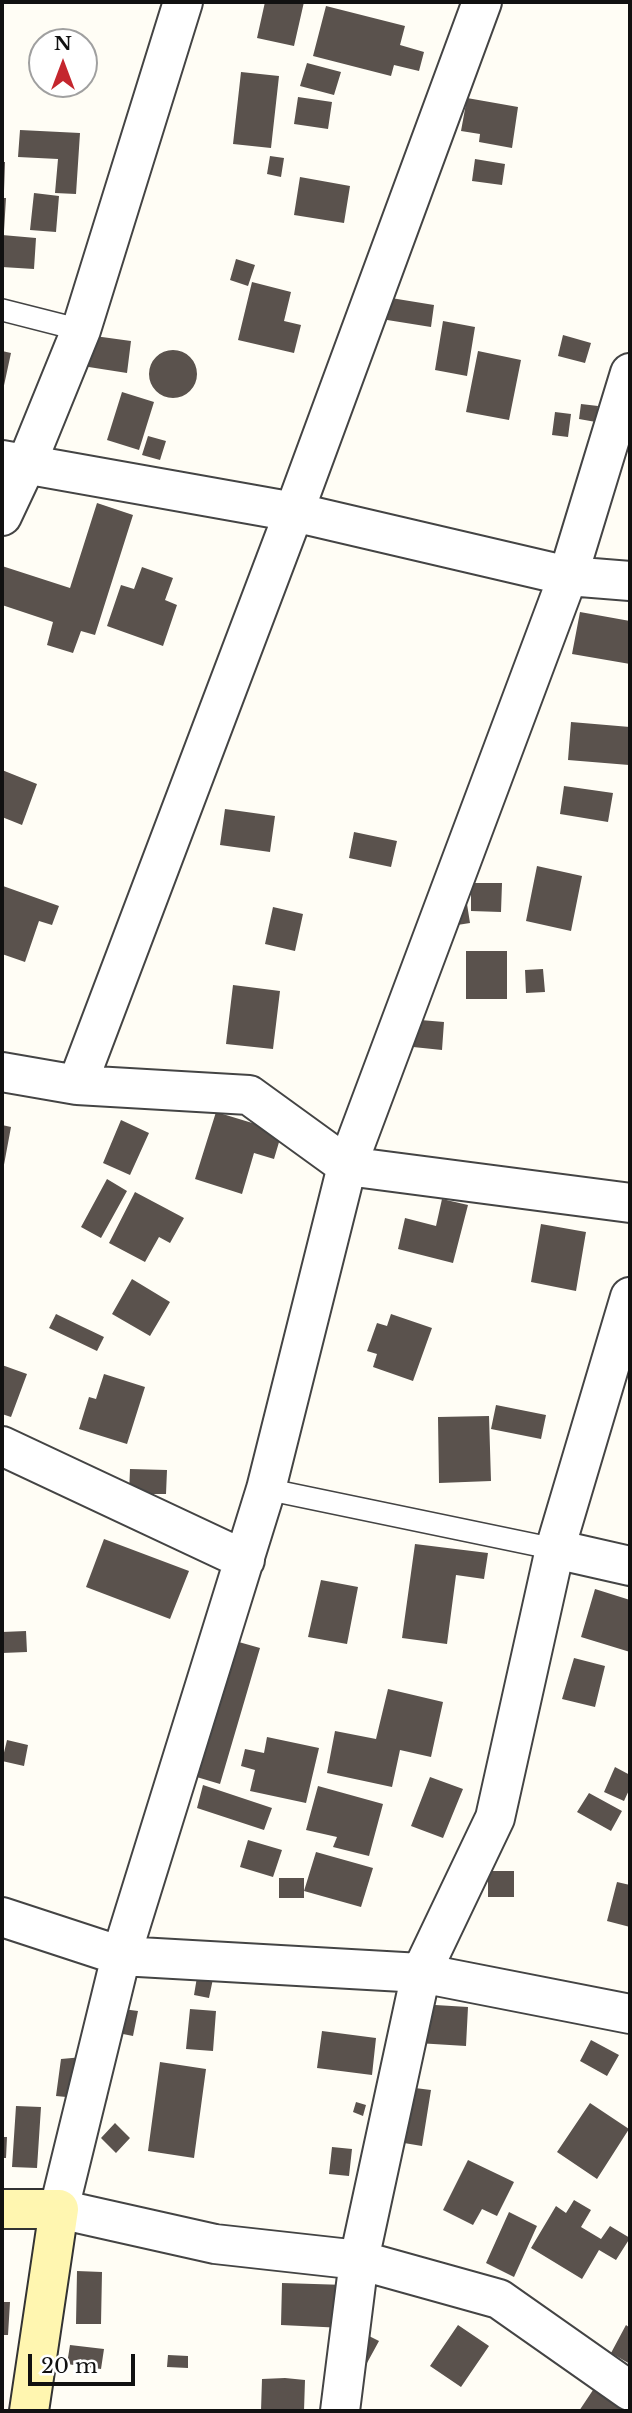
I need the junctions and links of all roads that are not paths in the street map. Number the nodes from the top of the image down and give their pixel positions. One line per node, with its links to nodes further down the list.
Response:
1 (183, 2): 4 (street)
2 (482, 2): 7 (street)
3 (2, 310): 4 (lane)
4 (81, 330): 6 (street)
5 (630, 373): 9 (street)
6 (14, 462): 7 (street); 8 (street)
7 (294, 512): 9 (street); 12 (street)
8 (2, 516)
9 (568, 576): 10 (street); 13 (street)
10 (630, 581)
11 (2, 1072): 12 (street)
12 (77, 1085): 13 (street)
13 (347, 1166): 14 (street); 17 (street)
14 (630, 1203)
15 (630, 1297): 18 (street)
16 (2, 1446): 19 (street)
17 (266, 1489): 18 (lane); 19 (street)
18 (555, 1549): 20 (street); 23 (street)
19 (245, 1560): 22 (street)
20 (630, 1566)
21 (2, 1917): 22 (street)
22 (121, 1956): 23 (street); 26 (street)
23 (421, 1973): 24 (street); 27 (street)
24 (630, 2014)
25 (2, 2209): 26 (street)
26 (60, 2209): 27 (street); 29 (street)
27 (359, 2260): 28 (street); 30 (street)
28 (630, 2391)
29 (29, 2411)
30 (340, 2411)

